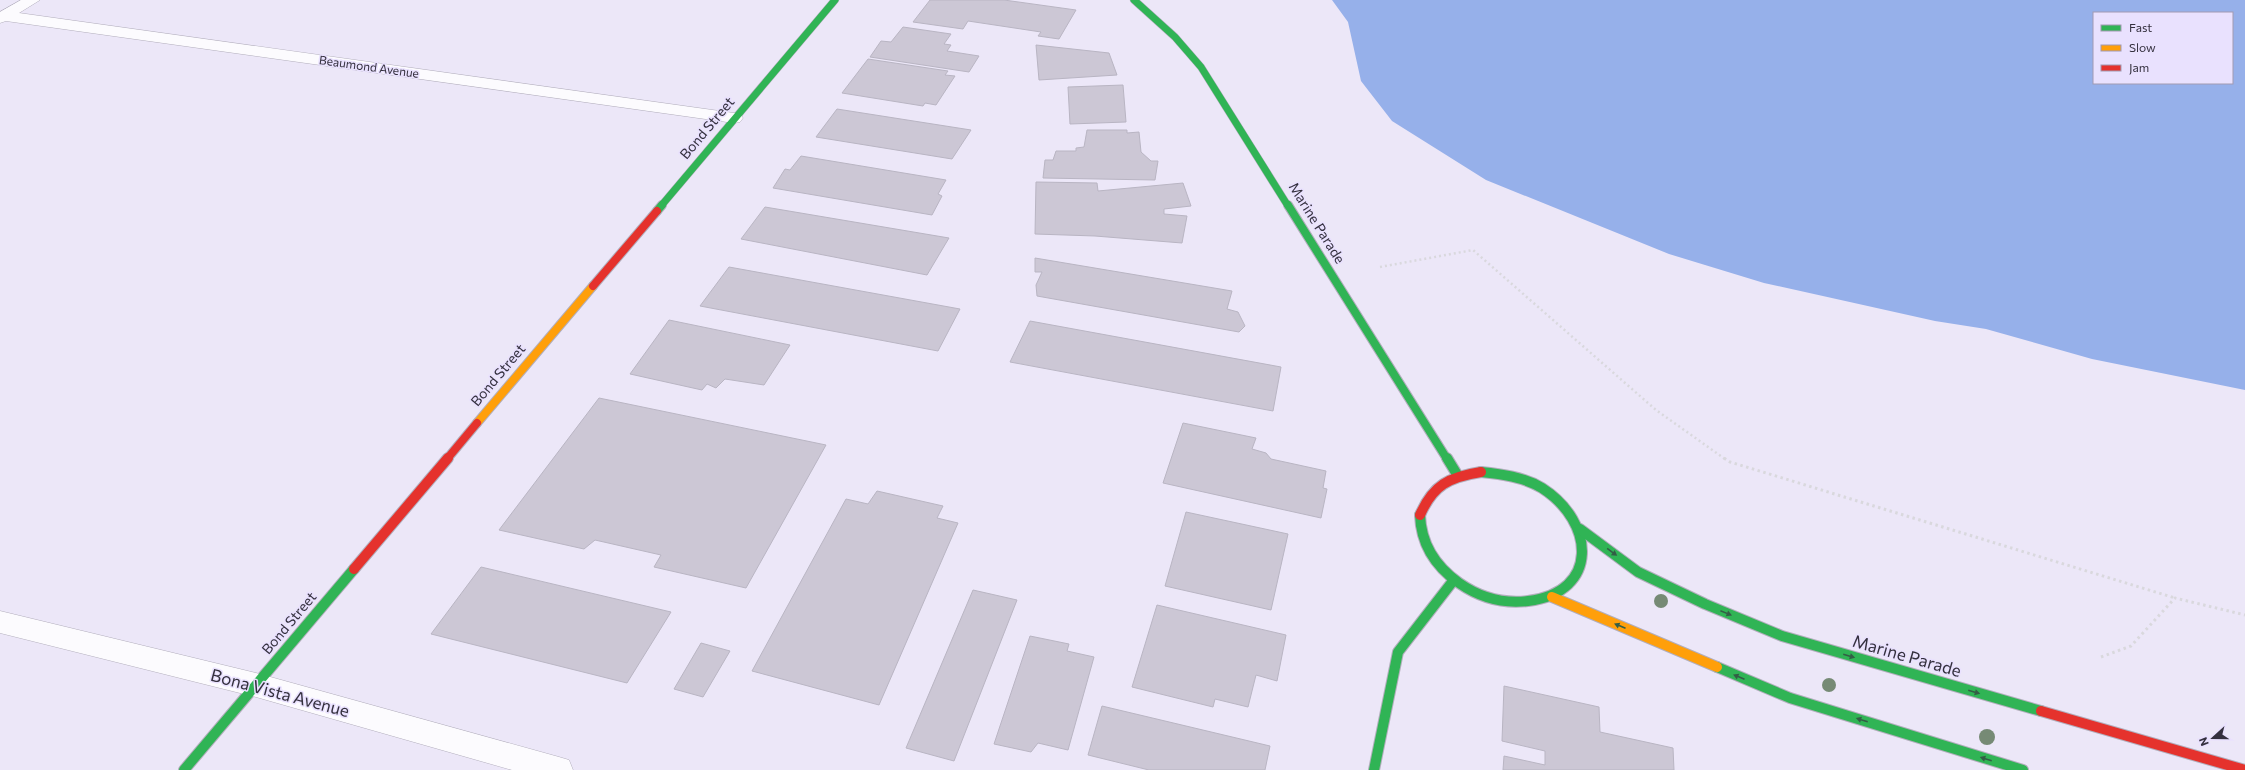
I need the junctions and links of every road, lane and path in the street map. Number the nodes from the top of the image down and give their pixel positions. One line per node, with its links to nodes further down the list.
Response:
1 (32, 0): 4 (street)
2 (835, 0): 5 (street, Bond Street)
3 (1134, 0): 7 (street, Marine Parade)
4 (2, 17): 5 (street, Beaumond Avenue)
5 (734, 118): 15 (street, Bond Street)
6 (1380, 267): 11 (path)
7 (1458, 476): 8 (street); 9 (street)
8 (1580, 529): 10 (street); 20 (street, Marine Parade, one-way to 20)
9 (1453, 581): 10 (street); 18 (street)
10 (1552, 597): 19 (street, one-way to 10)
11 (2175, 598): 12 (path); 14 (path)
12 (2245, 615)
13 (0, 622): 15 (street, Bona Vista Avenue)
14 (2101, 657)
15 (256, 685): 16 (street, Bond Street); 17 (street, Bona Vista Avenue)
16 (184, 770)
17 (559, 770)
18 (1374, 770)
19 (2023, 770)
20 (2244, 770)

